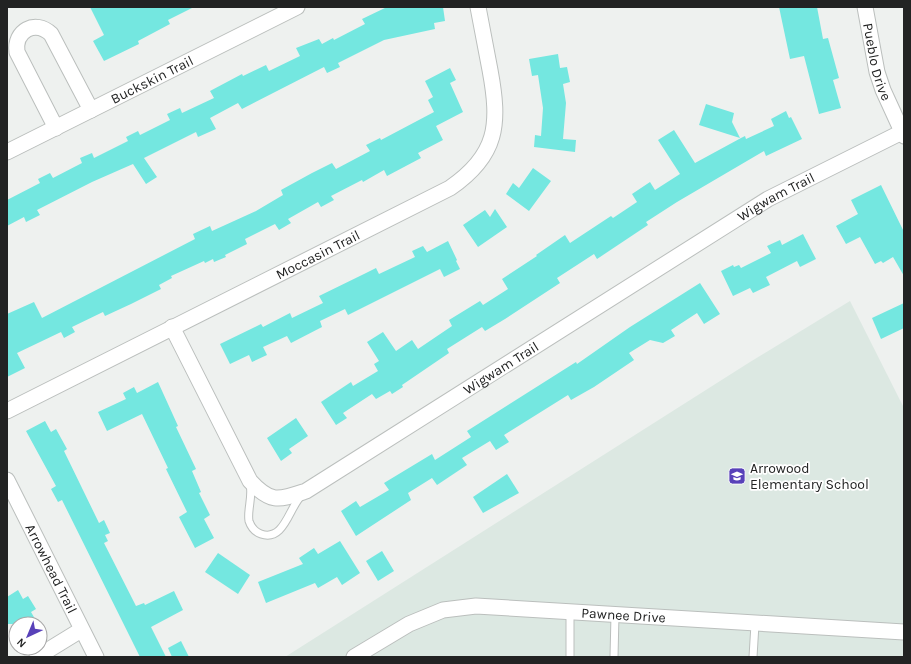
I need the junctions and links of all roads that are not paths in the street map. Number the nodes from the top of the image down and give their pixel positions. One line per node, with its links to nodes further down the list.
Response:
1 (297, 7): 4 (street, Buckskin Trail)
2 (478, 7): 8 (street, Moccasin Trail)
3 (865, 7): 6 (street, Pueblo Drive)
4 (91, 110): 5 (street, Buckskin Trail); 5 (street)
5 (56, 128): 7 (street, Buckskin Trail)
6 (903, 134): 12 (street, Wigwam Trail)
7 (7, 152)
8 (172, 327): 9 (street, Moccasin Trail); 11 (street, Wigwam Trail)
9 (7, 411)
10 (7, 480): 16 (street, Arrowhead Trail)
11 (250, 482): 12 (street, Wigwam Trail); 12 (lane)
12 (306, 491)
13 (570, 612): 14 (street, Pawnee Drive); 20 (street, Pawnee Drive); 21 (lane)
14 (614, 615): 15 (street, Pawnee Drive); 22 (lane)
15 (755, 624): 17 (street, Pawnee Drive); 23 (lane)
16 (81, 630): 18 (street); 19 (street, Arrowhead Trail)
17 (904, 632)
18 (37, 657)
19 (96, 657)
20 (354, 657)
21 (570, 657)
22 (614, 657)
23 (753, 657)

